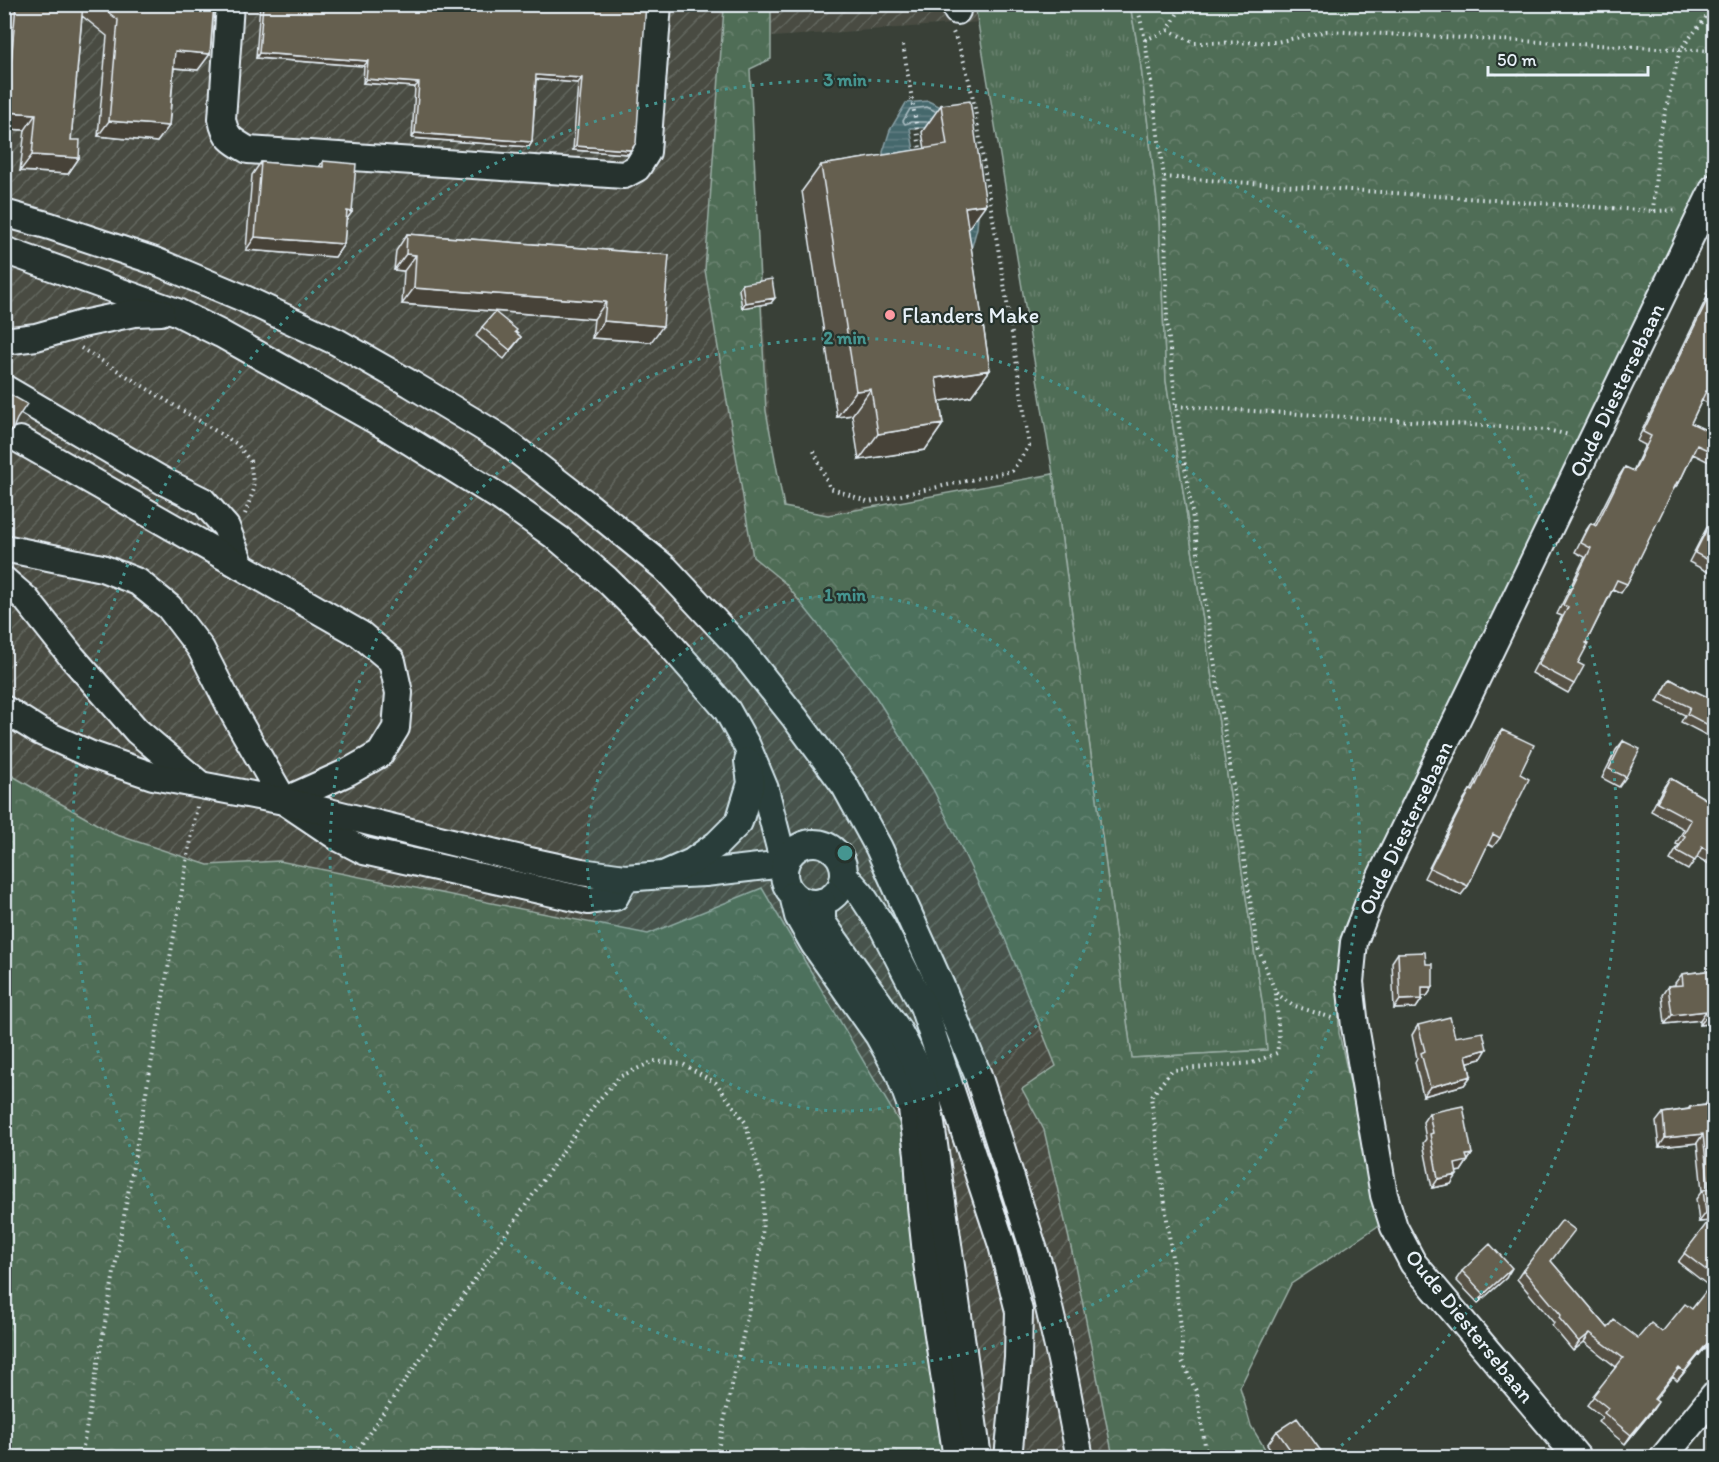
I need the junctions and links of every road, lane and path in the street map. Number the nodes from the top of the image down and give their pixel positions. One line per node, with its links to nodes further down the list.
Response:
1 (230, 4): 2 (street)
2 (658, 4)
3 (1137, 4): 8 (path)
4 (1183, 4): 7 (path)
5 (1714, 4): 10 (path)
6 (955, 15): 25 (path)
7 (1168, 30): 8 (path); 10 (path)
8 (1145, 40): 13 (path)
9 (903, 45): 12 (path)
10 (1680, 50): 11 (path); 15 (path)
11 (1714, 51)
12 (922, 162)
13 (1164, 177): 15 (path); 22 (path)
14 (1710, 199): 15 (path); 24 (street, Oude Diestersebaan)
15 (1653, 211)
16 (4, 213): 47 (street)
17 (4, 250): 18 (street)
18 (177, 312): 19 (street); 30 (street)
19 (55, 332): 20 (street); 27 (path)
20 (4, 341)
21 (4, 388): 27 (street)
22 (1176, 406): 24 (path); 38 (path)
23 (20, 440): 27 (street)
24 (1593, 440): 39 (street, Oude Diestersebaan)
25 (813, 450)
26 (4, 548): 32 (street)
27 (237, 555): 32 (street)
28 (4, 580): 31 (street)
29 (4, 709): 31 (street)
30 (747, 746): 33 (street); 34 (street)
31 (201, 785): 32 (street); 41 (path)
32 (284, 801): 34 (street)
33 (784, 864): 34 (street); 35 (street); 36 (street)
34 (663, 875)
35 (844, 875): 37 (street); 46 (street)
36 (793, 895): 37 (street); 44 (street)
37 (822, 902): 45 (street)
38 (1276, 993): 39 (path); 48 (path)
39 (1355, 1026): 49 (street, Oude Diestersebaan)
40 (1714, 1395): 50 (street)
41 (81, 1458)
42 (352, 1458): 43 (path)
43 (716, 1458)
44 (957, 1458)
45 (978, 1458)
46 (1008, 1458)
47 (1080, 1458)
48 (1207, 1458)
49 (1578, 1458)
50 (1663, 1458)

